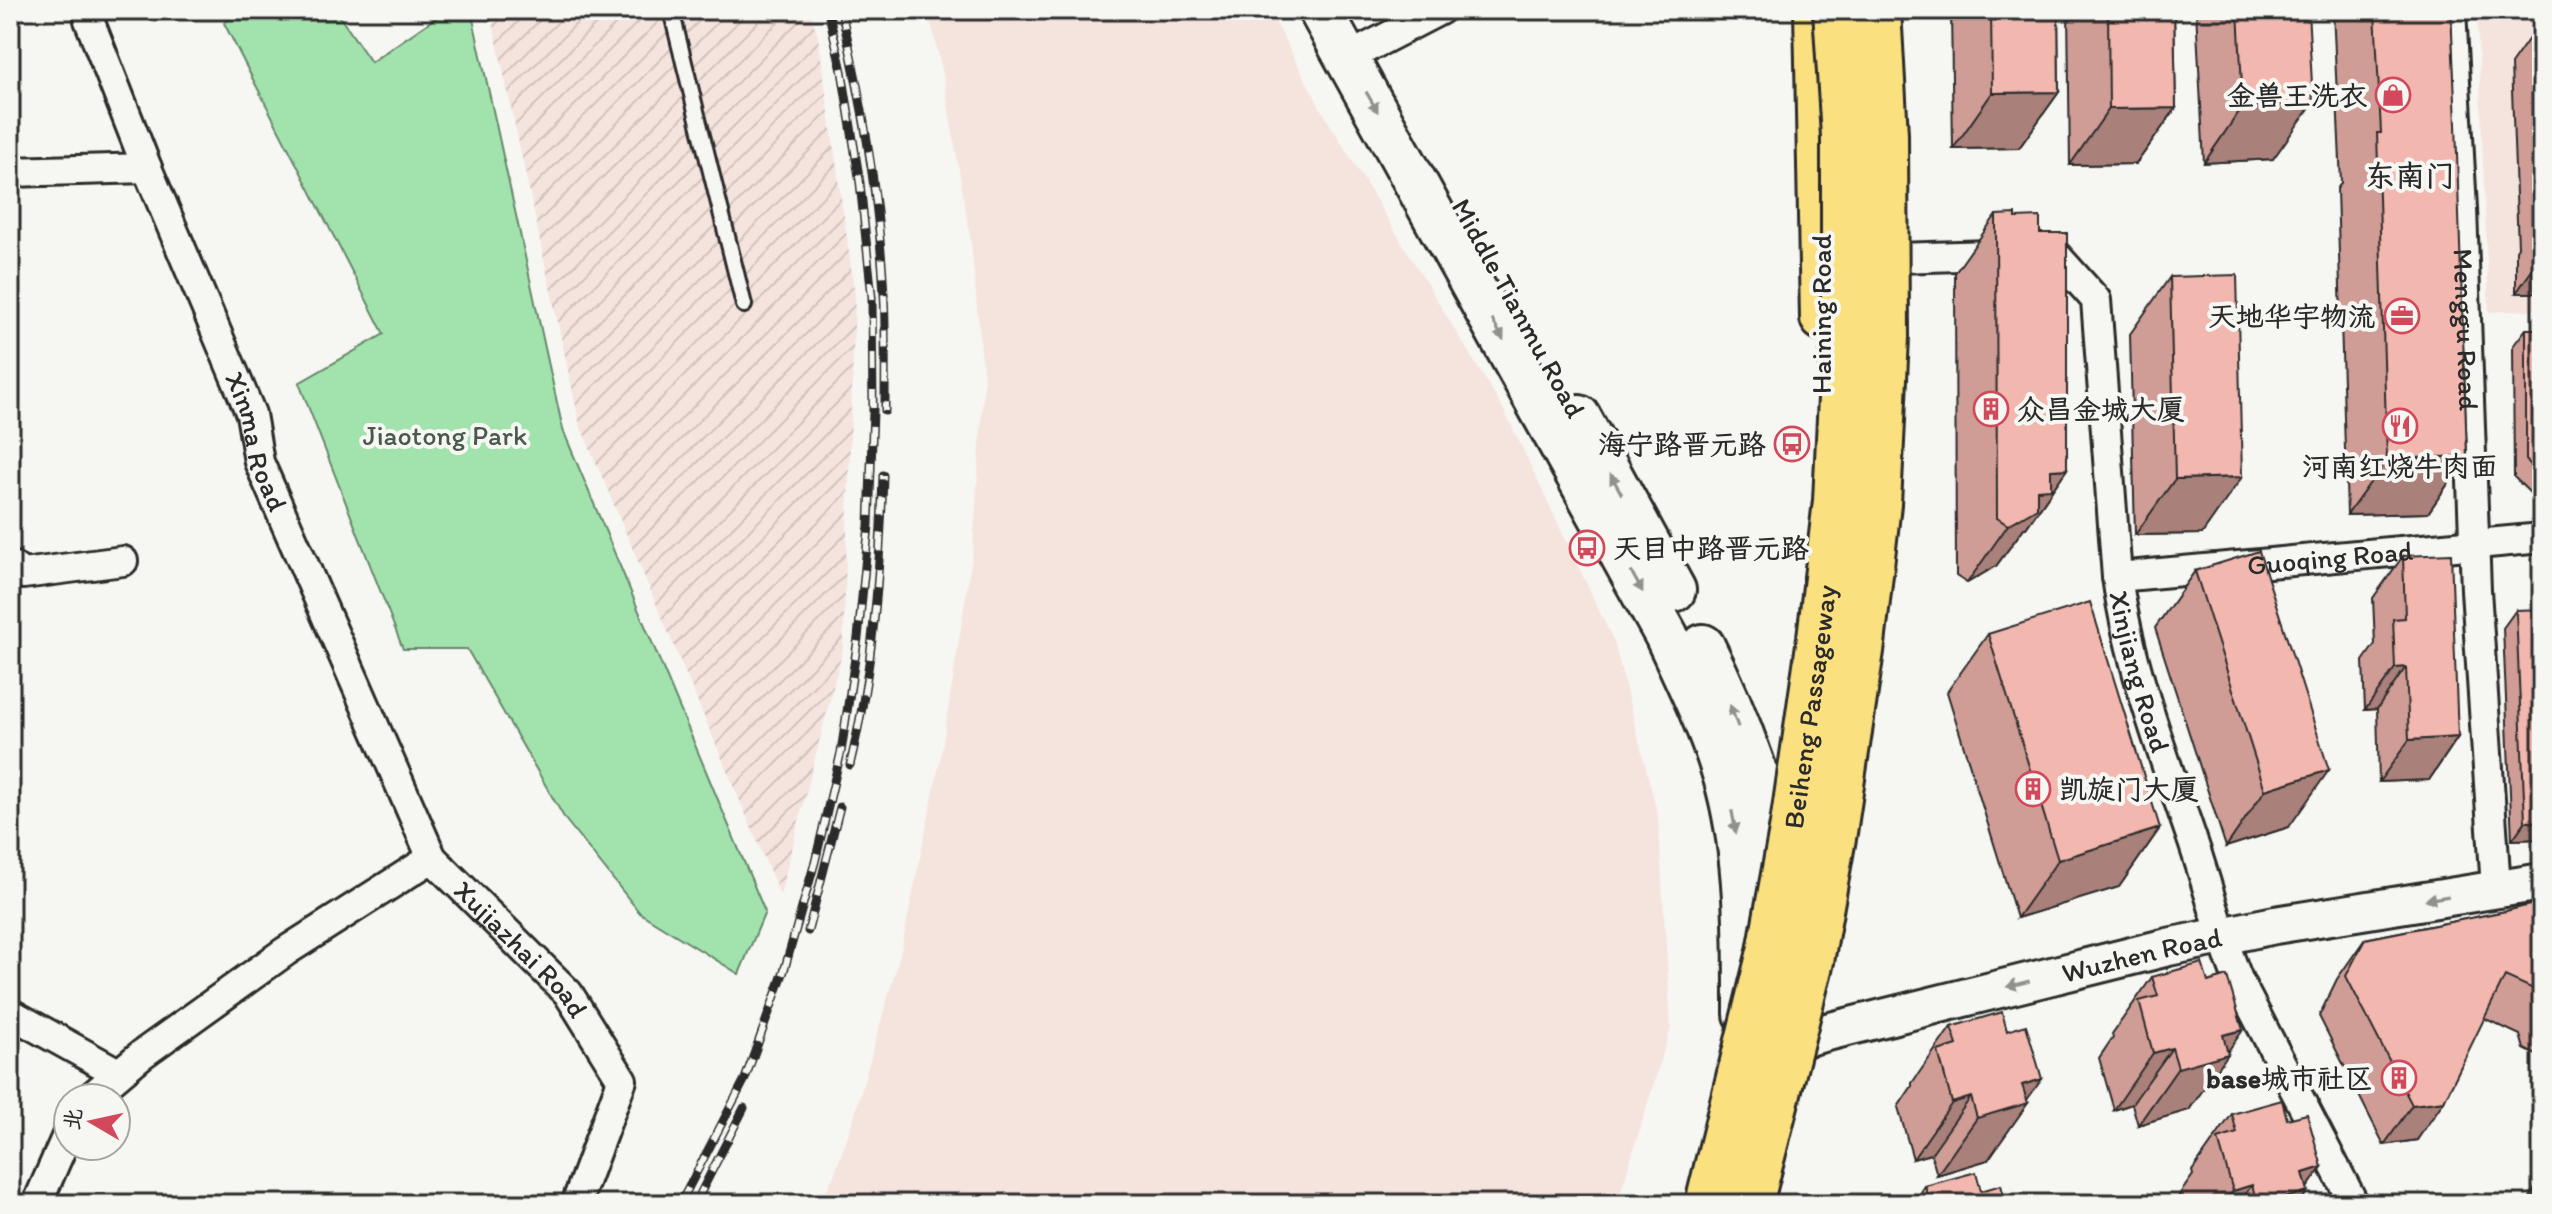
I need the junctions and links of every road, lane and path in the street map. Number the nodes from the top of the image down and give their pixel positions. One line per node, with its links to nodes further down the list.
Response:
1 (671, 10): 14 (lane)
2 (1320, 10): 10 (main road, Middle Tianmu Road)
3 (1440, 10): 10 (street)
4 (1817, 10): 20 (main road, Haining Road)
5 (1836, 10): 34 (main road, Beiheng Passageway, bridge)
6 (1878, 10): 35 (main road, Beiheng Passageway, bridge)
7 (1890, 10): 13 (main road)
8 (2451, 10): 16 (street, Menggu Road)
9 (89, 20): 11 (street, Xinma Road)
10 (1358, 38): 20 (main road, Middle Tianmu Road, one-way to 10); 27 (main road, Middle Tianmu Road, one-way to 27)
11 (147, 168): 12 (street); 21 (street, Xinma Road)
12 (10, 172)
13 (1898, 258): 19 (street, Xinjiang Road); 26 (main road)
14 (744, 305)
15 (2542, 538): 16 (street, Guoqing Road)
16 (2475, 545): 19 (street, Guoqing Road); 23 (street, Menggu Road)
17 (123, 561): 18 (street)
18 (10, 565)
19 (2117, 577): 24 (street, Xinjiang Road)
20 (1774, 834): 26 (main road, Middle Tianmu Road); 27 (main road, Haining Road)
21 (432, 858): 28 (street, Xujiazhai Road); 32 (street, Xujiazhai Road)
22 (2542, 882): 23 (street, Wuzhen Road)
23 (2496, 888): 24 (street, Wuzhen Road, one-way to 24)
24 (2222, 936): 26 (street, Wuzhen Road, one-way to 26); 37 (street, Xinjiang Road)
25 (10, 1013): 28 (street)
26 (1807, 1037): 27 (street, Wuzhen Road); 36 (main road, Middle Tianmu Road)
27 (1746, 1044): 33 (main road, Middle Tianmu Road)
28 (118, 1073): 29 (street, Xujiazhai Road)
29 (108, 1082)
30 (55, 1162): 31 (street)
31 (37, 1204)
32 (576, 1204)
33 (1698, 1204)
34 (1708, 1204)
35 (1750, 1204)
36 (1763, 1204)
37 (2354, 1204)

